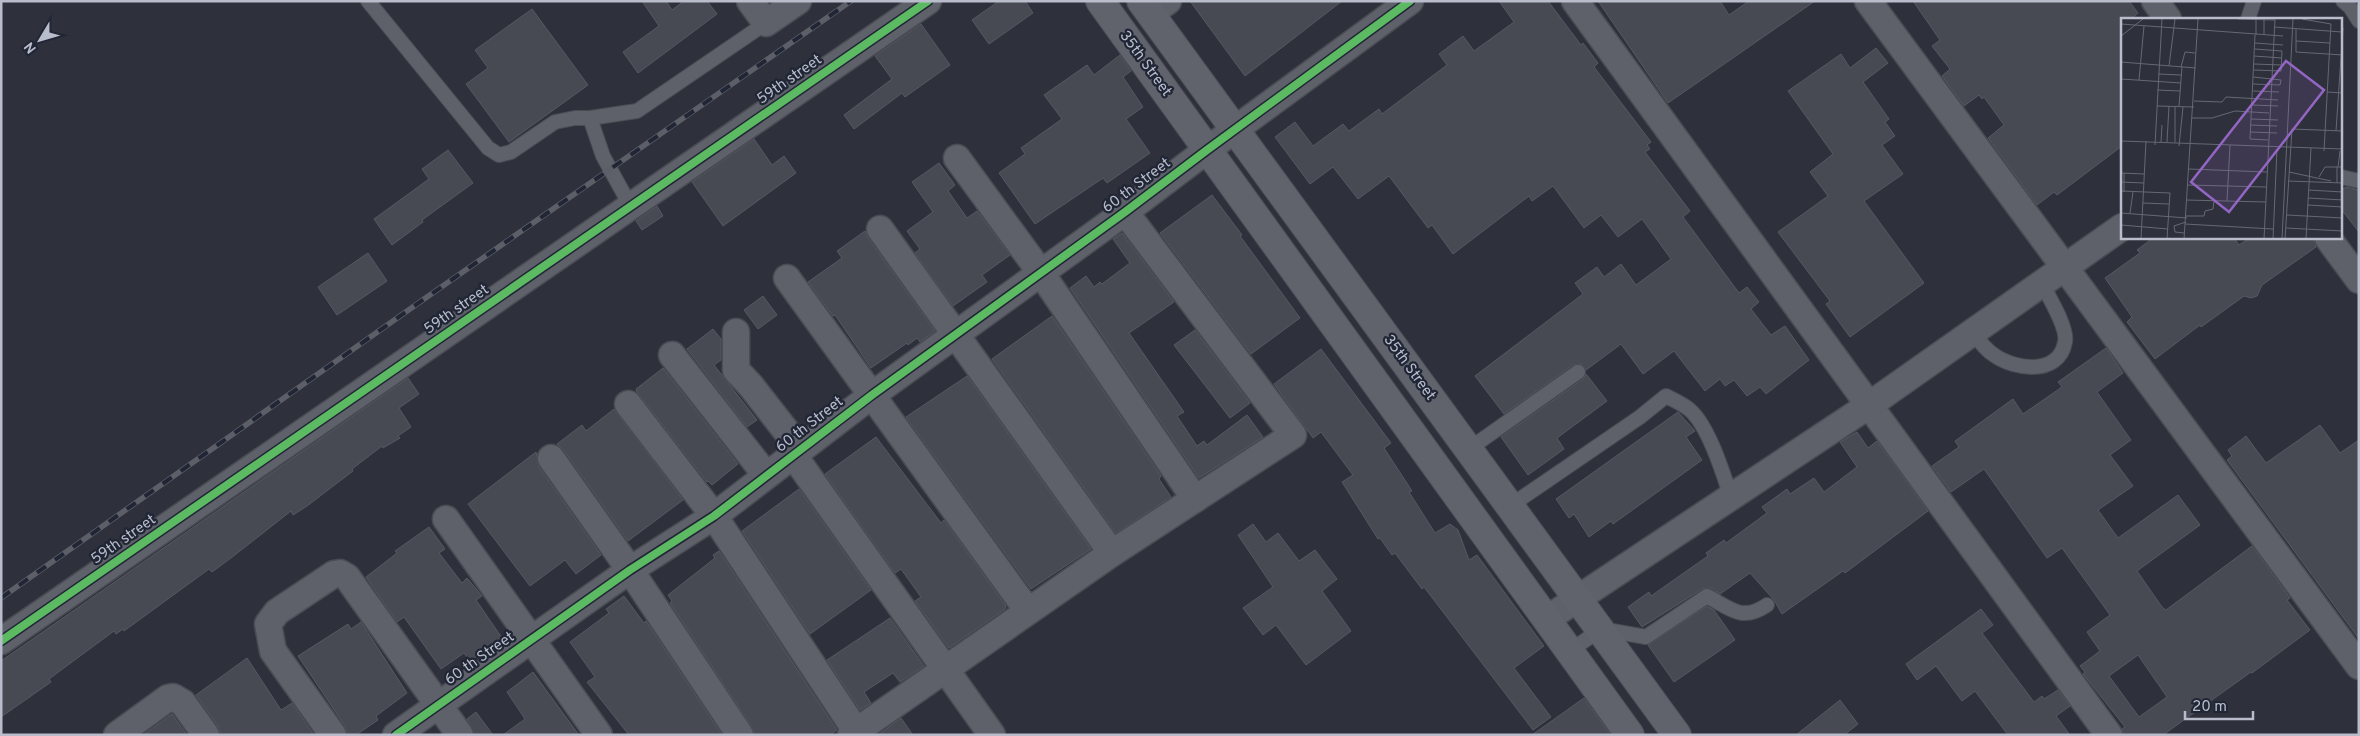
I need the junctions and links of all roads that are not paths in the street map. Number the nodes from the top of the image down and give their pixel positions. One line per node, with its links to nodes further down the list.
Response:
1 (368, 1): 17 (lane)
2 (750, 1): 16 (street)
3 (798, 1): 16 (street)
4 (928, 1): 23 (street, 59th street)
5 (1100, 1): 19 (main road, 35th Street)
6 (1410, 1): 18 (street, 60 th Street)
7 (1575, 1): 40 (street)
8 (1868, 1): 28 (street)
9 (2155, 1): 13 (street)
10 (2254, 1): 14 (lane)
11 (2344, 1): 15 (lane)
12 (1153, 5): 18 (main road, 35th Street)
13 (2167, 18)
14 (2248, 18)
15 (2359, 21)
16 (766, 23): 17 (lane)
17 (590, 118): 23 (lane)
18 (1235, 130): 19 (street, 60 th Street); 41 (main road, 35th Street)
19 (1207, 150): 24 (street, 60 th Street); 55 (main road, 35th Street)
20 (957, 158): 29 (street)
21 (2342, 177): 22 (lane)
22 (2359, 181)
23 (631, 207): 58 (street, 59th street)
24 (1125, 212): 29 (street, 60 th Street); 46 (street)
25 (2121, 227): 28 (street)
26 (880, 230): 35 (street)
27 (2329, 239): 31 (street)
28 (2065, 268): 32 (street); 60 (street)
29 (1041, 273): 35 (street, 60 th Street); 46 (street)
30 (787, 278): 38 (street)
31 (2359, 280)
32 (2042, 284): 34 (street); 34 (lane)
33 (736, 332): 42 (street)
34 (1974, 332): 40 (street)
35 (955, 335): 38 (street, 60 th Street); 50 (street)
36 (672, 355): 44 (street)
37 (1578, 372): 41 (lane)
38 (872, 395): 42 (street, 60 th Street); 54 (street)
39 (628, 404): 48 (street)
40 (1868, 406): 45 (street); 74 (street)
41 (1469, 449): 47 (main road, 35th Street)
42 (798, 453): 44 (street, 60 th Street); 61 (street)
43 (551, 458): 51 (street)
44 (766, 475): 48 (street, 60 th Street)
45 (1730, 498): 47 (lane); 52 (street)
46 (1195, 499): 50 (street)
47 (1510, 506): 52 (main road, 35th Street)
48 (714, 516): 51 (street, 60 th Street); 63 (street)
49 (446, 519): 57 (street)
50 (1112, 553): 54 (street)
51 (630, 570): 57 (street, 60 th Street); 70 (street)
52 (1578, 598): 55 (street); 56 (main road, 35th Street)
53 (1767, 605): 56 (lane)
54 (1028, 611): 61 (street)
55 (1547, 619): 59 (main road, 35th Street)
56 (1600, 629): 59 (lane); 73 (main road, 35th Street)
57 (532, 640): 62 (street, 60 th Street); 69 (street)
58 (1, 641)
59 (1570, 651): 72 (main road, 35th Street)
60 (2359, 666)
61 (946, 670): 63 (street); 71 (street)
62 (439, 704): 66 (street); 67 (street, 60 th Street); 68 (street)
63 (853, 733)
64 (117, 735): 65 (street)
65 (206, 735)
66 (333, 735)
67 (396, 735)
68 (460, 735)
69 (599, 735)
70 (740, 735)
71 (992, 735)
72 (1630, 735)
73 (1677, 735)
74 (2109, 735)

